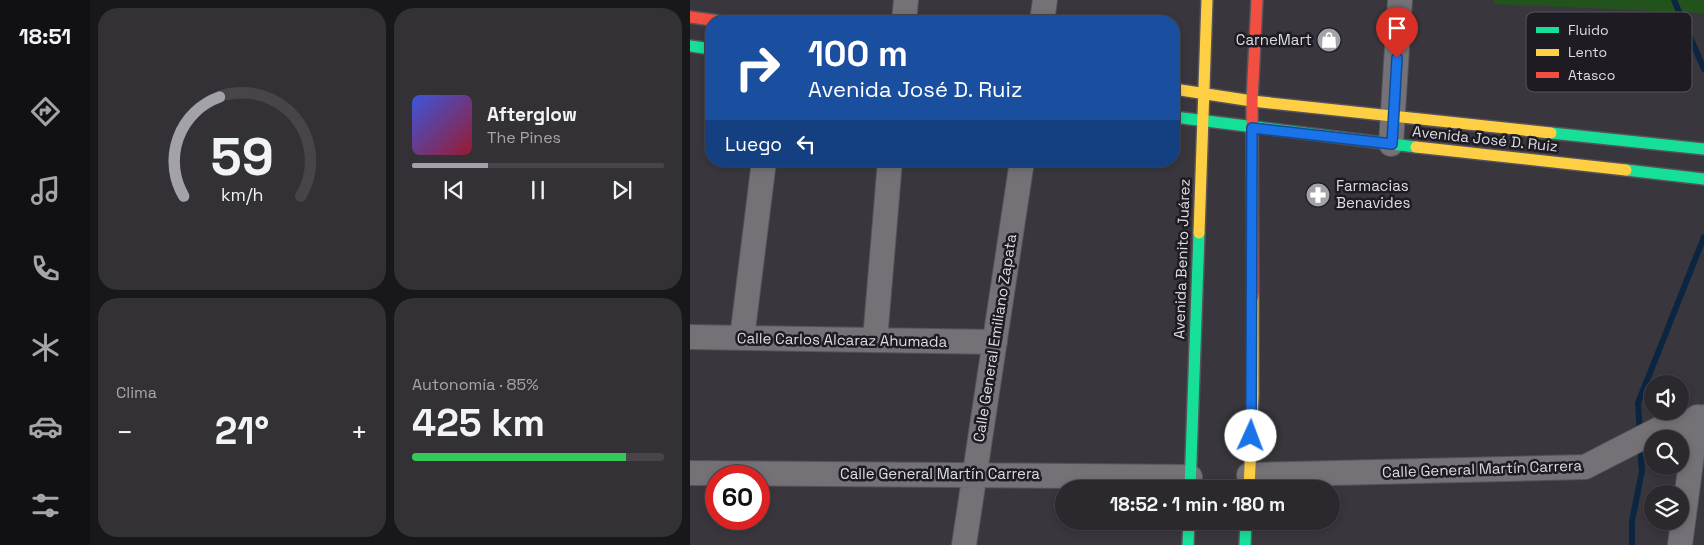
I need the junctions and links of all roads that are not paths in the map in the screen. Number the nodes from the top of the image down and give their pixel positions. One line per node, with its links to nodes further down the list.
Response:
1 (906, 0): 6 (street)
2 (1045, 0): 7 (street)
3 (1207, 0): 13 (street, Avenida Benito Juárez)
4 (1257, 0): 14 (street)
5 (1400, 0): 15 (street)
6 (905, 15)
7 (1043, 15)
8 (690, 17): 9 (street)
9 (705, 19)
10 (690, 46): 11 (street)
11 (705, 48)
12 (1180, 90): 13 (street, Avenida José D. Ruiz)
13 (1204, 94): 14 (street, Avenida José D. Ruiz); 17 (street, Avenida Benito Juárez)
14 (1252, 102): 15 (street, Avenida José D. Ruiz); 18 (street)
15 (1394, 116): 19 (street); 20 (street, Avenida José D. Ruiz)
16 (1180, 118): 17 (street, Avenida José D. Ruiz)
17 (1202, 121): 18 (street, Avenida José D. Ruiz); 33 (street, Avenida Benito Juárez)
18 (1252, 128): 19 (street, Avenida José D. Ruiz); 34 (street)
19 (1392, 144): 24 (street, Avenida José D. Ruiz)
20 (1699, 149)
21 (763, 167): 26 (street)
22 (889, 167): 27 (street)
23 (1021, 167): 28 (street, Calle General Emiliano Zapata)
24 (1704, 179)
25 (690, 337): 26 (street, Calle Carlos Alcaraz Ahumada)
26 (742, 338): 27 (street, Calle Carlos Alcaraz Ahumada)
27 (875, 340): 28 (street, Calle Carlos Alcaraz Ahumada)
28 (995, 342): 31 (street, Calle General Emiliano Zapata)
29 (1701, 417): 35 (street, Calle General Martín Carrera); 41 (street)
30 (690, 473): 31 (street, Calle General Martín Carrera)
31 (974, 474): 32 (street, Calle General Martín Carrera); 38 (street, Calle General Emiliano Zapata)
32 (1118, 480)
33 (1190, 480)
34 (1249, 480)
35 (1294, 480)
36 (1189, 530): 39 (street)
37 (1246, 530): 40 (street)
38 (964, 545)
39 (1188, 545)
40 (1245, 545)
41 (1680, 545)

